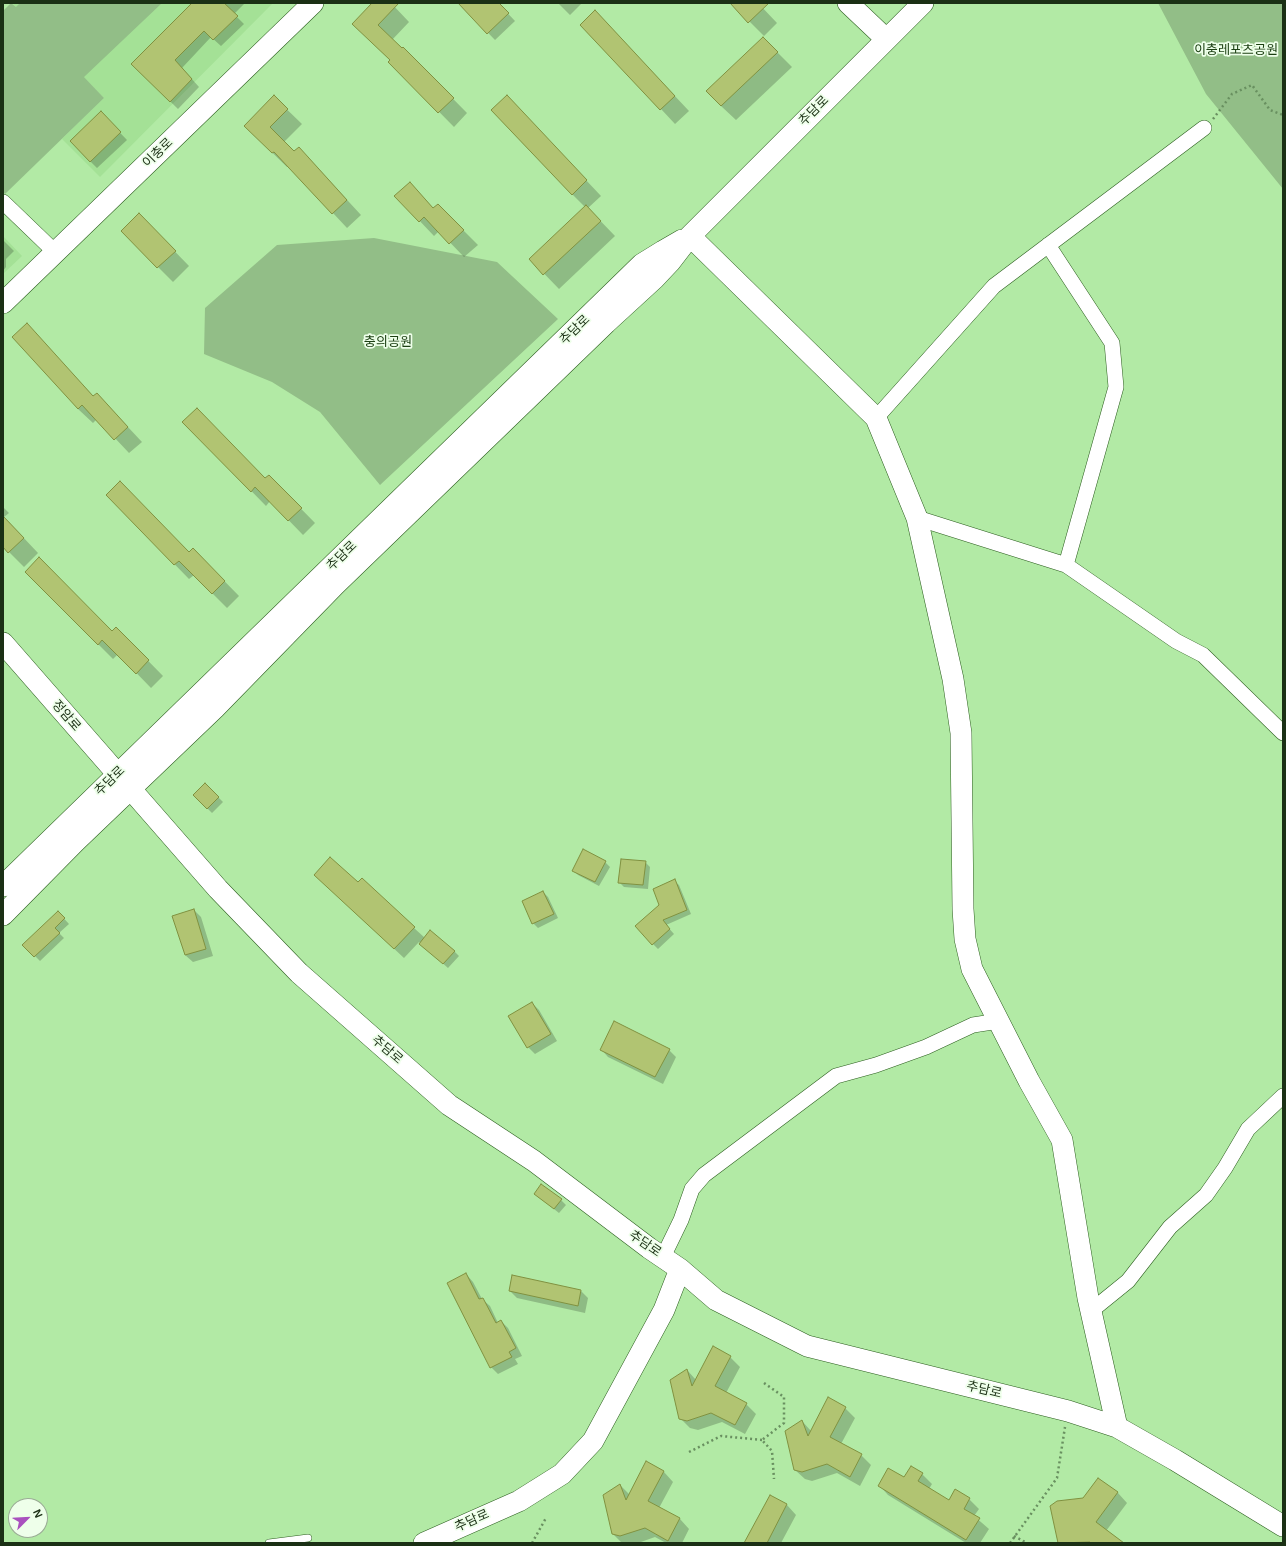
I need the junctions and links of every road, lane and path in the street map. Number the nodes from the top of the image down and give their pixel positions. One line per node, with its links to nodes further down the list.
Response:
1 (313, 3): 10 (street, 이충로)
2 (848, 3): 4 (street)
3 (923, 3): 4 (street, 추담로)
4 (886, 39): 8 (street, 추담로)
5 (1283, 116): 6 (path)
6 (1204, 128): 9 (street)
7 (3, 202): 10 (street)
8 (690, 236): 12 (street); 17 (street, 추담로)
9 (1048, 245): 12 (street); 14 (street)
10 (55, 252): 11 (street, 이충로)
11 (3, 303)
12 (876, 418): 13 (street)
13 (917, 518): 14 (street); 20 (street)
14 (1066, 564): 16 (street)
15 (3, 643): 17 (street, 정암로)
16 (1283, 733)
17 (123, 782): 18 (street, 추담로); 19 (street, 추담로); 22 (street, 추담로)
18 (3, 886)
19 (3, 915)
20 (999, 1020): 22 (street); 24 (street)
21 (1283, 1096): 24 (street)
22 (663, 1257): 23 (street, 추담로)
23 (680, 1269): 26 (street, 추담로); 36 (street, 추담로)
24 (1091, 1310): 27 (street)
25 (764, 1383): 28 (path)
26 (1068, 1411): 27 (street, 추담로); 33 (path)
27 (1117, 1427): 32 (street, 추담로)
28 (762, 1440): 29 (path); 30 (path)
29 (689, 1452)
30 (774, 1479)
31 (546, 1518): 37 (path)
32 (1283, 1526)
33 (1014, 1536): 38 (path); 39 (path)
34 (308, 1538): 35 (lane)
35 (269, 1543)
36 (424, 1543)
37 (532, 1543)
38 (1010, 1543)
39 (1027, 1543)

